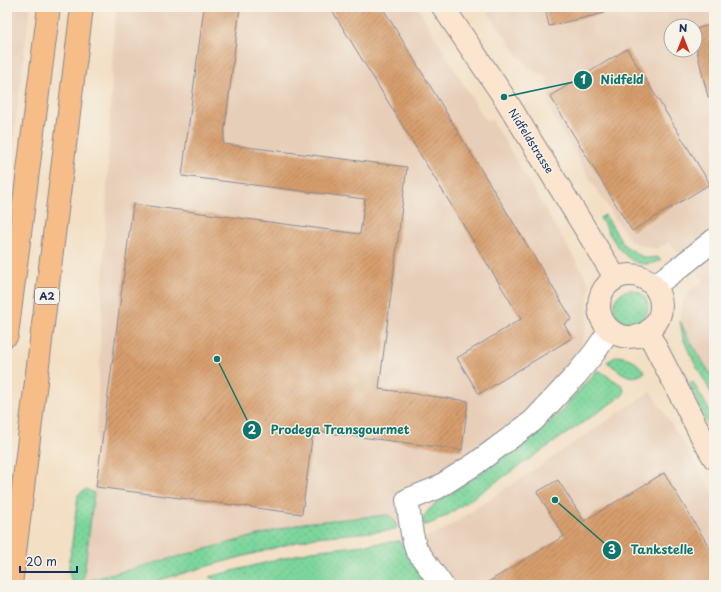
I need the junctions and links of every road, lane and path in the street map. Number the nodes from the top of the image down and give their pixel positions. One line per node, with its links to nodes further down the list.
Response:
1 (49, 7): 9 (highway)
2 (82, 7): 11 (highway, A2)
3 (443, 7): 5 (street, Nidfeldstrasse)
4 (714, 240): 6 (street)
5 (615, 279): 6 (street); 7 (street)
6 (654, 286): 8 (street)
7 (610, 330): 8 (street); 12 (street)
8 (647, 333): 10 (street)
9 (7, 335)
10 (714, 458)
11 (11, 585)
12 (442, 585)

